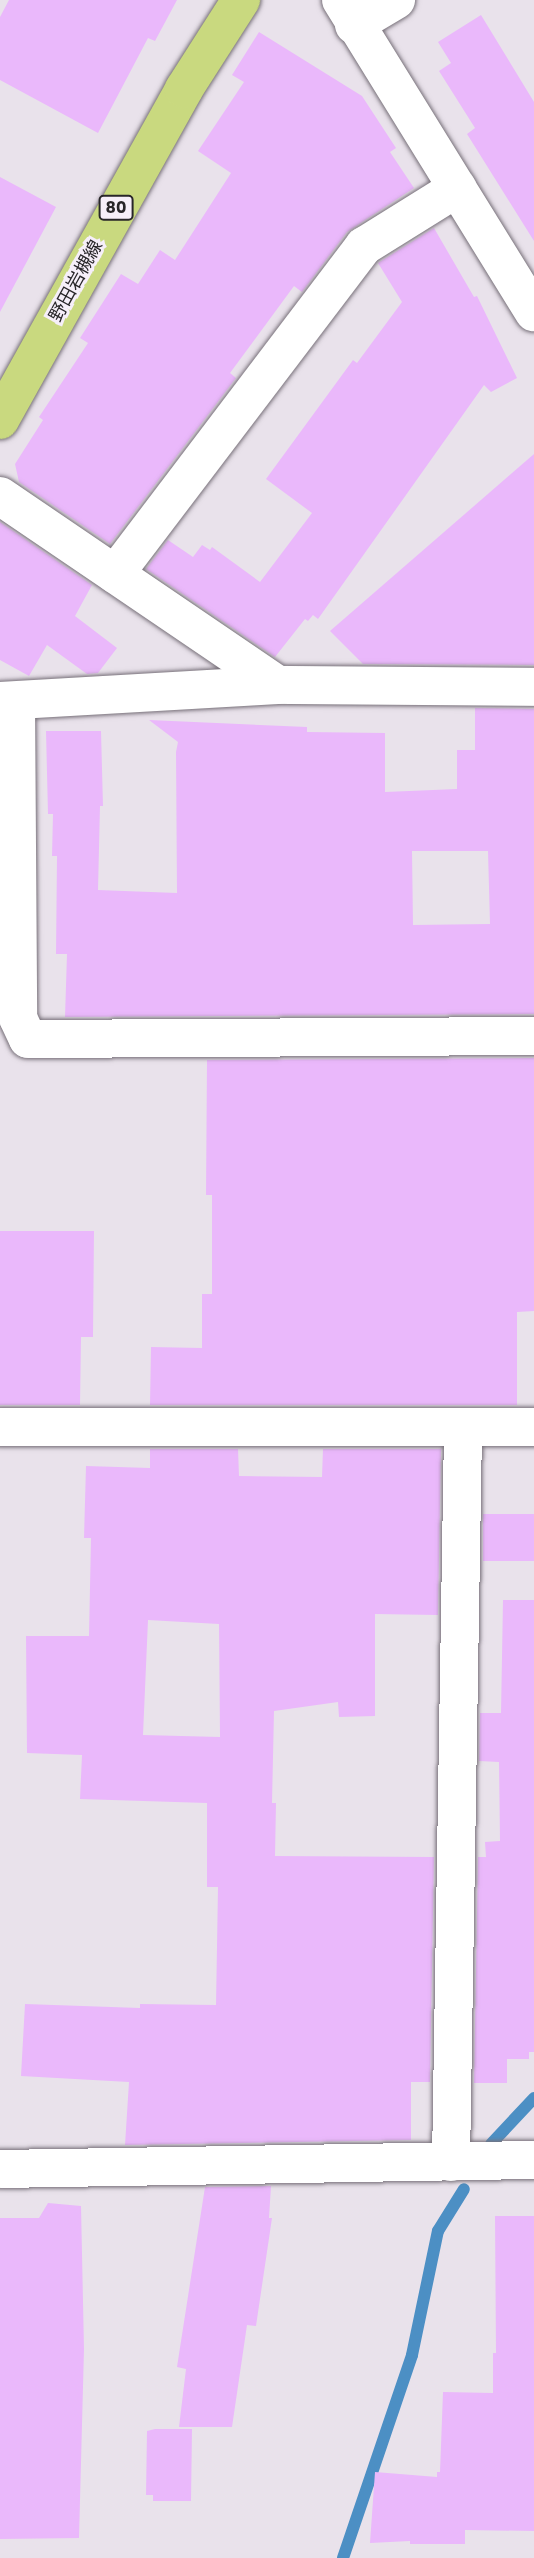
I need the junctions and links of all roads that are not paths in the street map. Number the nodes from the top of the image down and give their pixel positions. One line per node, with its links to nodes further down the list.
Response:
1 (241, 0): 6 (main road, 野田岩槻線 / 80)
2 (396, 0): 3 (street)
3 (347, 13): 4 (street)
4 (457, 188): 5 (street); 8 (street)
5 (534, 312)
6 (0, 420)
7 (0, 496): 8 (street)
8 (116, 574): 9 (street)
9 (278, 685): 10 (street); 11 (street)
10 (534, 687)
11 (8, 701): 12 (street)
12 (534, 1035)
13 (0, 1427): 15 (street)
14 (534, 1427): 15 (street)
15 (463, 1428): 17 (street)
16 (534, 2160): 17 (street)
17 (451, 2162): 18 (street)
18 (0, 2169)

